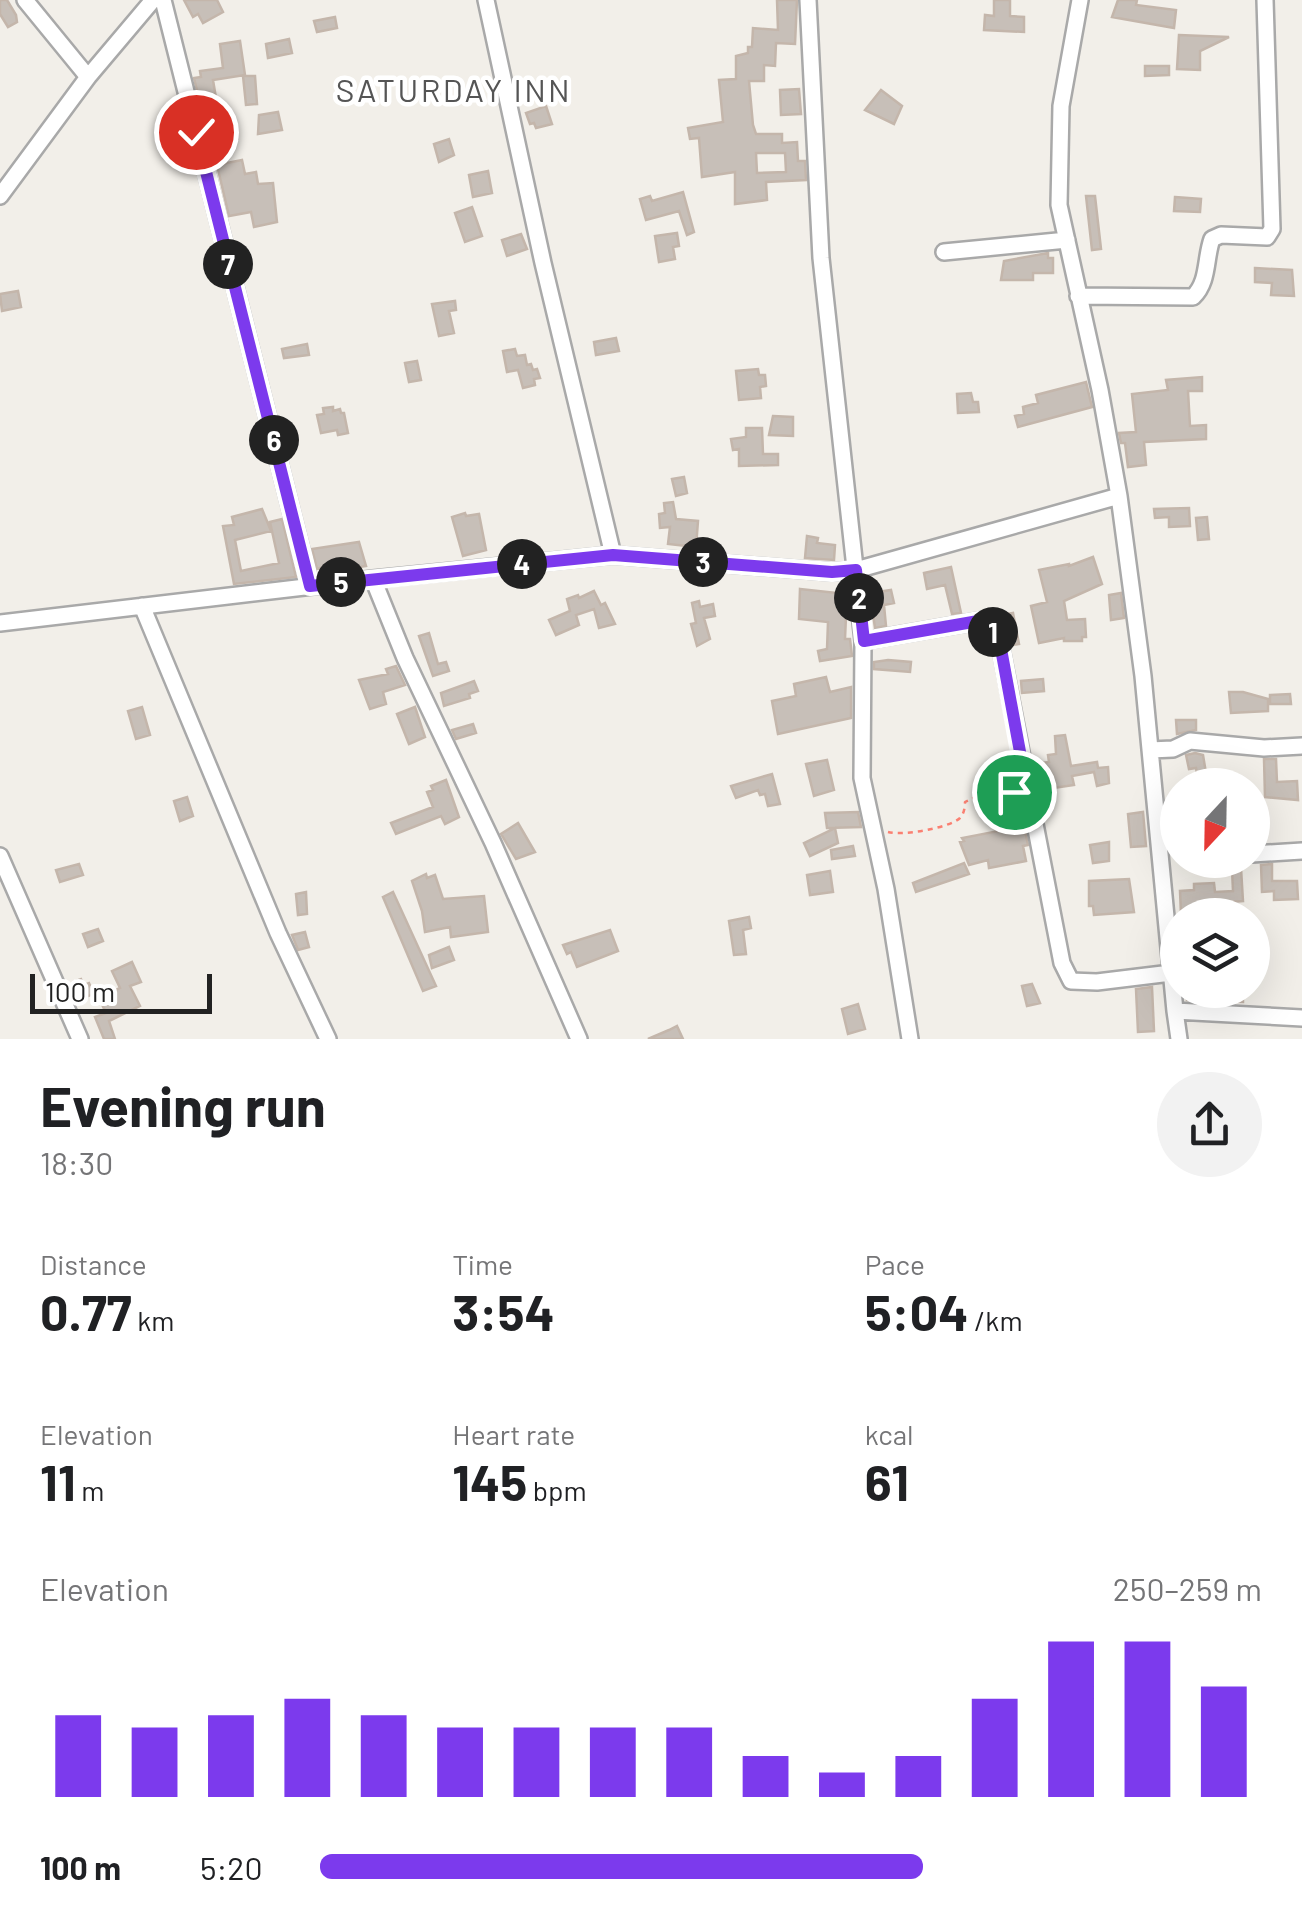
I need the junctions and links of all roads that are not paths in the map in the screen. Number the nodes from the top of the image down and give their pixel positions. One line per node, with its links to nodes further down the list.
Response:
1 (26, 0): 8 (street)
2 (153, 0): 8 (street)
3 (164, 0): 17 (street)
4 (486, 0): 14 (street)
5 (808, 0): 15 (street)
6 (1080, 0): 10 (street)
7 (1265, 0): 12 (street)
8 (88, 77): 9 (street)
9 (0, 196)
10 (1068, 240): 11 (street); 12 (street)
11 (944, 252)
12 (1078, 296): 13 (street)
13 (1119, 496): 15 (street); 22 (street)
14 (613, 555): 15 (street); 16 (street)
15 (856, 570): 20 (street)
16 (374, 579): 17 (street); 33 (street)
17 (310, 586): 18 (street)
18 (142, 606): 19 (street); 32 (street)
19 (0, 623)
20 (864, 641): 27 (street); 34 (street)
21 (1302, 746): 22 (street)
22 (1150, 750): 23 (street)
23 (1160, 805)
24 (1302, 851): 25 (street)
25 (1270, 853)
26 (0, 856): 31 (street)
27 (1160, 973)
28 (1174, 1008): 29 (street)
29 (1174, 1012): 30 (street); 35 (street)
30 (1302, 1018)
31 (80, 1039)
32 (328, 1039)
33 (579, 1039)
34 (910, 1039)
35 (1178, 1039)

